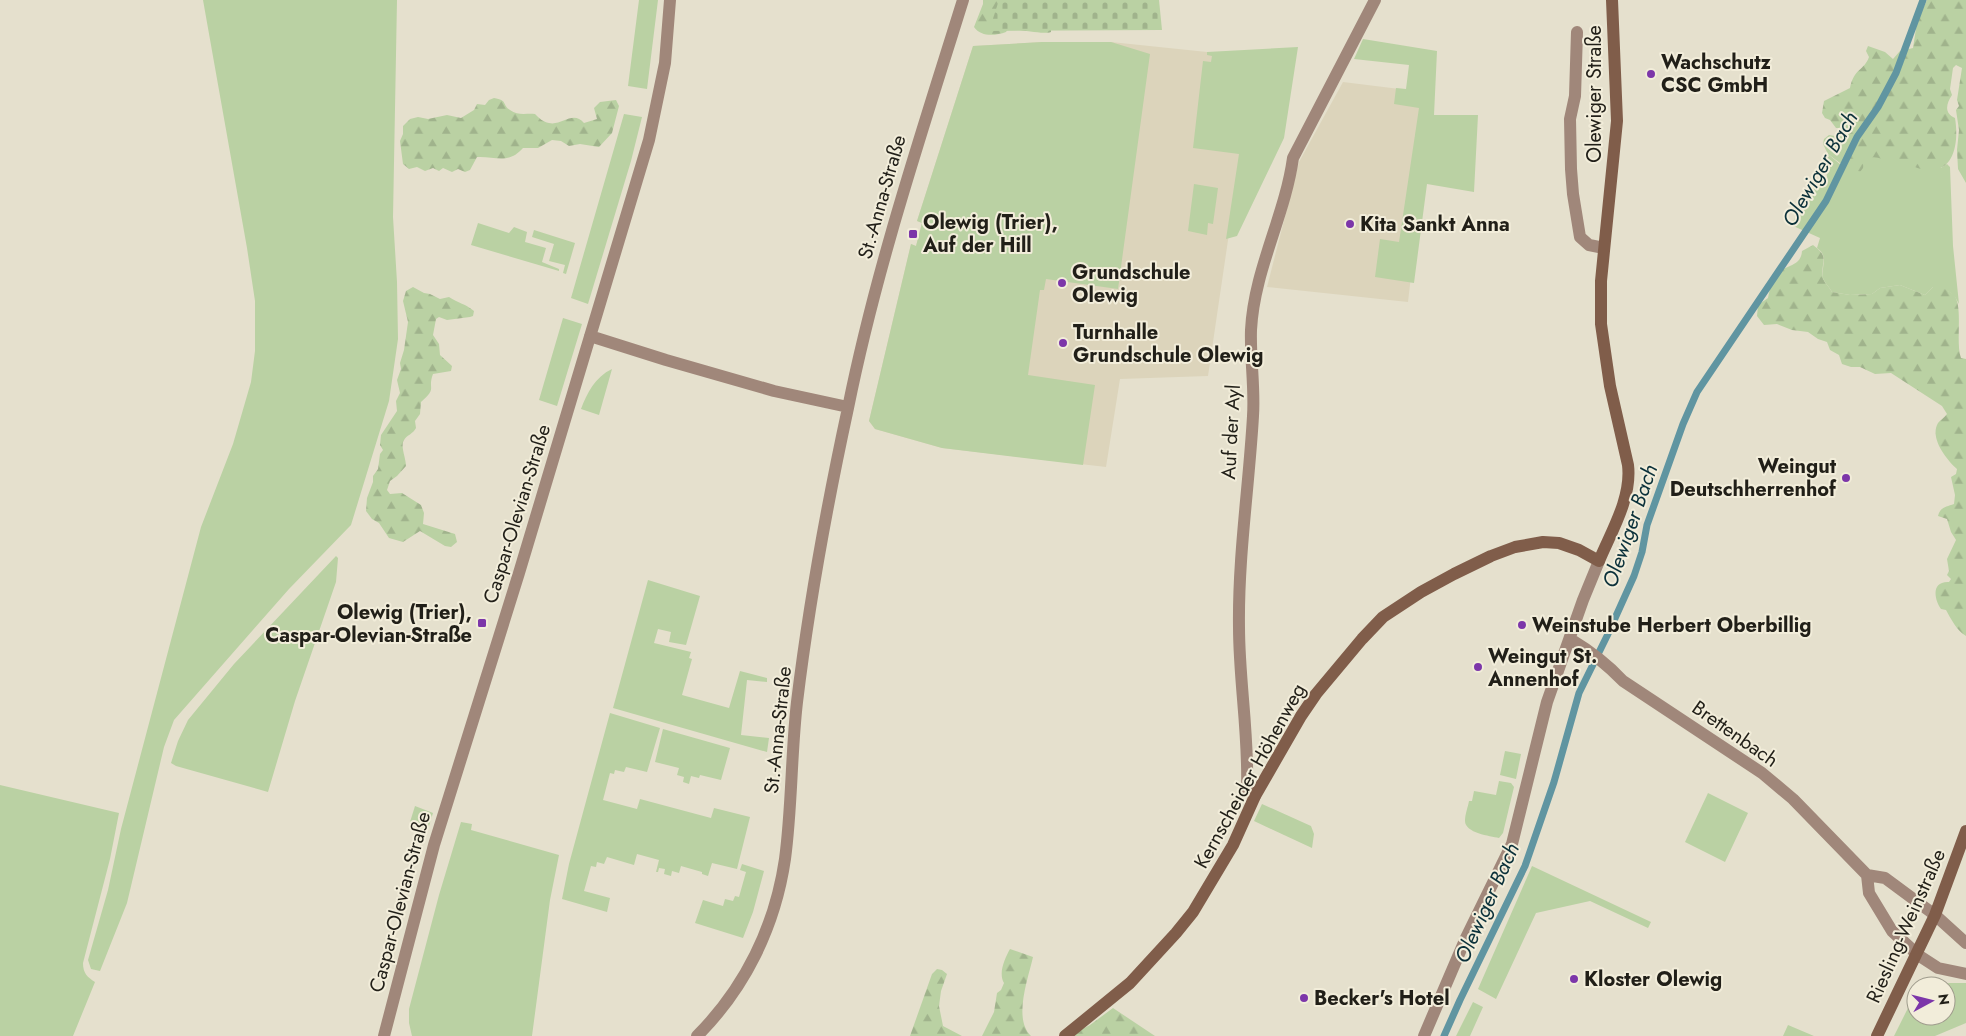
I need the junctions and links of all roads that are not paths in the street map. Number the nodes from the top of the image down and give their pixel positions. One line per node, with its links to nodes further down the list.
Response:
1 (670, 0): 7 (street, Caspar-Olevian-Straße)
2 (963, 0): 8 (street, St.-Anna-Straße)
3 (1375, 0): 11 (street, Auf der Ayl)
4 (1612, 0): 6 (street, Olewiger Straße)
5 (1578, 32): 6 (street, Olewiger Straße)
6 (1604, 248): 9 (street, Olewiger Straße)
7 (590, 336): 8 (street); 18 (street, Caspar-Olevian-Straße)
8 (848, 407): 19 (street, St.-Anna-Straße)
9 (1599, 561): 10 (street, Olewiger Straße); 11 (street, Kernscheider Höhenweg)
10 (1570, 639): 13 (street, Brettenbach); 21 (street, Olewiger Straße)
11 (1255, 796): 20 (street, Kernscheider Höhenweg)
12 (1966, 830): 14 (street, Riesling-Weinstraße)
13 (1867, 875): 14 (street, Brettenbach); 16 (street)
14 (1936, 915): 15 (street, Brettenbach); 16 (street, Riesling-Weinstraße)
15 (1966, 943)
16 (1918, 955): 17 (street); 22 (street, Riesling-Weinstraße)
17 (1966, 974)
18 (384, 1036)
19 (697, 1036)
20 (1065, 1036)
21 (1424, 1036)
22 (1877, 1036)

